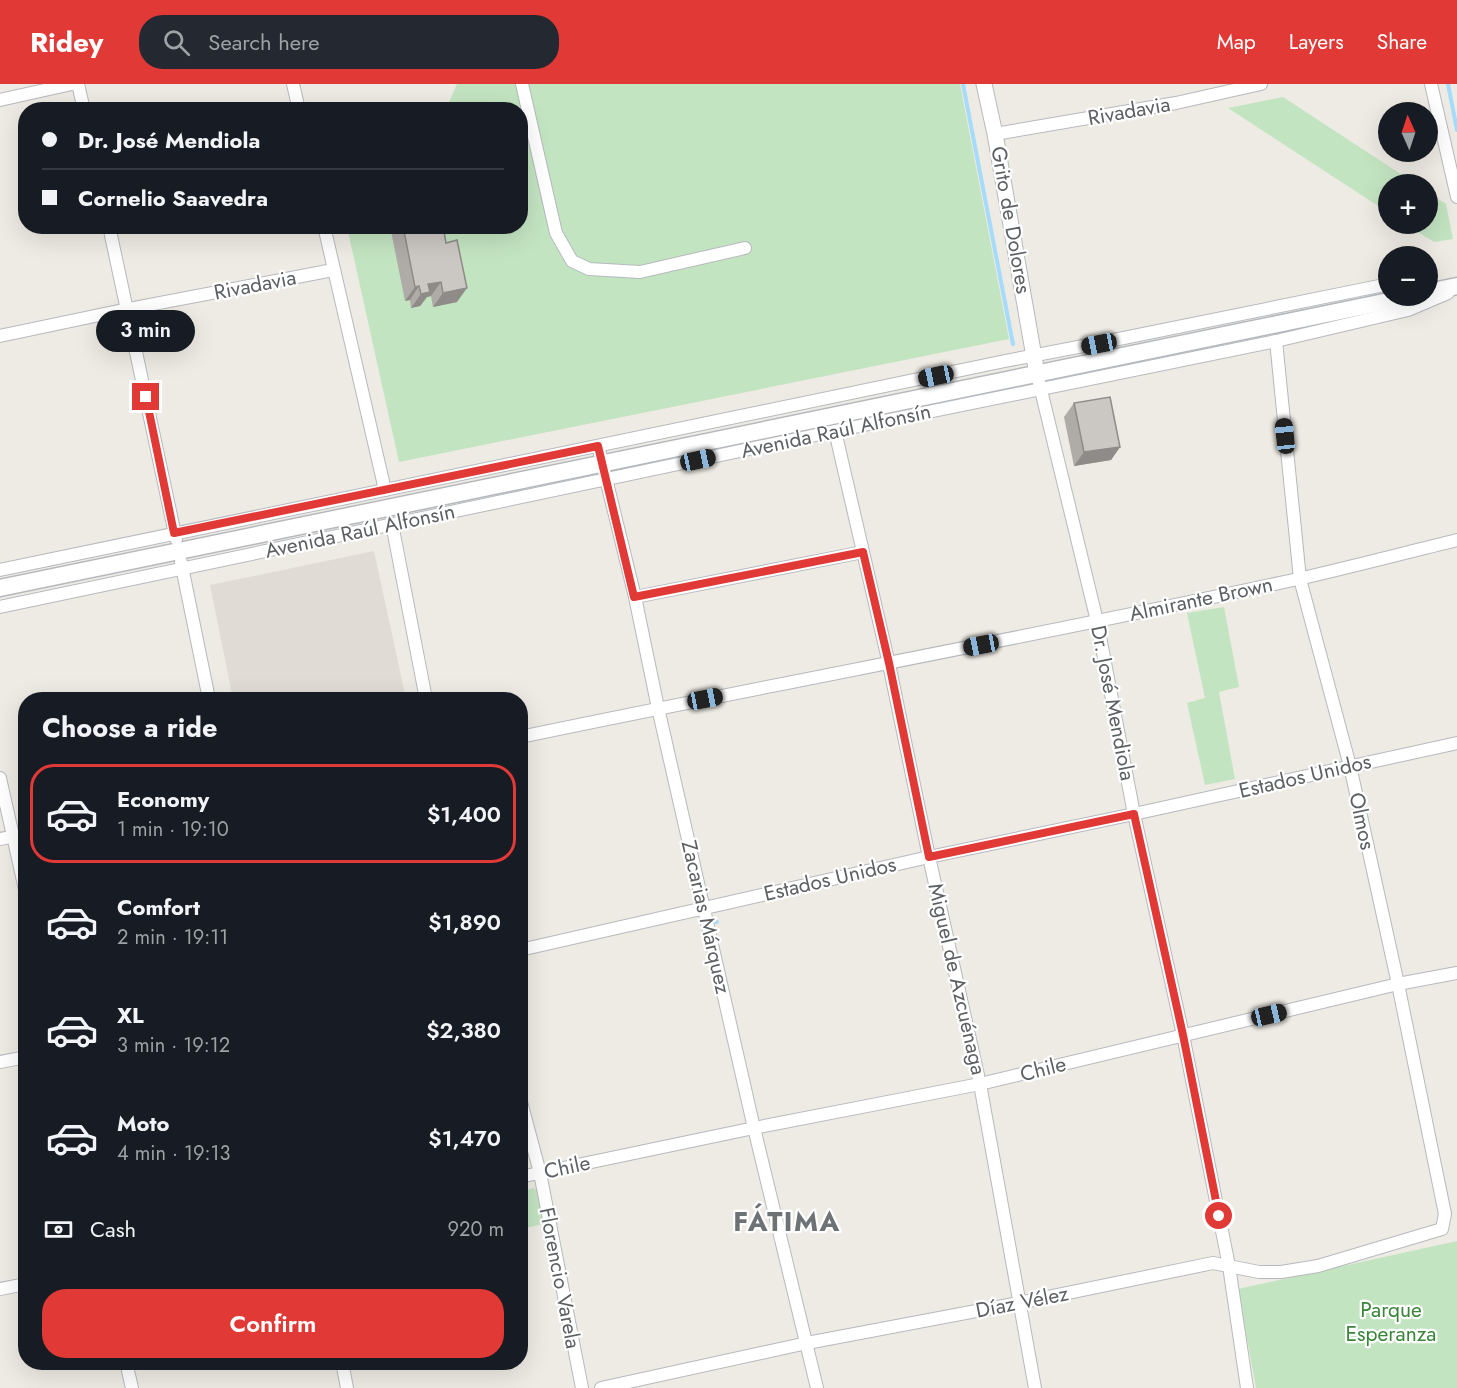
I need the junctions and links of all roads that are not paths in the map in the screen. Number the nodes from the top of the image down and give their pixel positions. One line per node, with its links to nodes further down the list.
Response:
1 (72, 84): 8 (street)
2 (78, 84): 9 (street)
3 (293, 84): 10 (street)
4 (522, 84): 11 (street)
5 (984, 84): 13 (street, Grito de Dolores)
6 (1262, 84): 13 (street, Rivadavia)
7 (1431, 84): 14 (street)
8 (0, 100)
9 (82, 102)
10 (296, 102)
11 (526, 102)
12 (528, 110): 17 (street)
13 (995, 134): 27 (street, Grito de Dolores)
14 (1457, 197)
15 (112, 234): 24 (street)
16 (326, 234): 18 (street)
17 (745, 248)
18 (333, 270): 24 (street, Rivadavia); 32 (street)
19 (1438, 283): 21 (street)
20 (1378, 286): 27 (street, Avenida Raúl Alfonsín)
21 (1457, 286): 22 (main road); 26 (street, Avenida Raúl Alfonsín)
22 (1438, 290)
23 (1378, 304): 28 (main road, Avenida Raúl Alfonsín)
24 (128, 309): 25 (street, Rivadavia); 34 (street)
25 (0, 336)
26 (1275, 341): 28 (street, Avenida Raúl Alfonsín); 39 (street, Olmos)
27 (1035, 356): 28 (street, Grito de Dolores); 30 (street, Avenida Raúl Alfonsín)
28 (1039, 382): 29 (street, Avenida Raúl Alfonsín); 31 (main road, Avenida Raúl Alfonsín); 43 (street, Dr. José Mendiola)
29 (836, 431): 31 (street, Avenida Raúl Alfonsín); 36 (street, Miguel de Azcuénaga)
30 (598, 446): 31 (street, Zacarias Márquez); 32 (street, Avenida Raúl Alfonsín)
31 (604, 472): 33 (street, Avenida Raúl Alfonsín); 37 (main road, Avenida Raúl Alfonsín); 41 (street, Zacarias Márquez)
32 (384, 490): 34 (street, Avenida Raúl Alfonsín)
33 (392, 524): 37 (street, Avenida Raúl Alfonsín); 46 (street)
34 (174, 533): 37 (street); 38 (street, Avenida Raúl Alfonsín)
35 (1457, 540): 39 (street, Almirante Brown)
36 (863, 552): 41 (street); 44 (street, Miguel de Azcuénaga)
37 (180, 560): 40 (main road, Avenida Raúl Alfonsín); 42 (street, Avenida Raúl Alfonsín); 45 (street)
38 (0, 570)
39 (1300, 579): 43 (street, Almirante Brown); 50 (street, Olmos)
40 (0, 588)
41 (634, 597): 47 (street, Zacarias Márquez)
42 (0, 607)
43 (1097, 621): 44 (street, Almirante Brown); 52 (street, Dr. José Mendiola)
44 (889, 663): 47 (street, Almirante Brown); 56 (street, Miguel de Azcuénaga)
45 (208, 692)
46 (425, 692)
47 (658, 708): 48 (street, Almirante Brown); 57 (street, Zacarias Márquez)
48 (528, 735)
49 (1457, 743): 50 (street, Estados Unidos)
50 (1350, 766): 52 (street, Estados Unidos); 60 (street, Olmos)
51 (0, 778): 53 (street)
52 (1134, 814): 56 (street, Estados Unidos); 61 (street, Dr. José Mendiola)
53 (18, 832)
54 (18, 835): 55 (street)
55 (0, 839)
56 (929, 857): 57 (street, Estados Unidos); 64 (street, Miguel de Azcuénaga)
57 (704, 908): 58 (street, Estados Unidos); 66 (street, Zacarias Márquez)
58 (528, 948)
59 (1457, 972): 60 (street, Chile)
60 (1398, 984): 61 (street, Chile); 69 (street, Olmos)
61 (1183, 1035): 64 (street, Chile); 70 (street, Dr. José Mendiola)
62 (18, 1059): 63 (street)
63 (0, 1062)
64 (980, 1084): 66 (street, Chile); 73 (street, Miguel de Azcuénaga)
65 (528, 1128): 67 (street, Florencio Varela)
66 (754, 1128): 67 (street, Chile); 74 (street, Zacarias Márquez)
67 (540, 1173): 68 (street, Chile); 79 (street, Florencio Varela)
68 (528, 1175)
69 (1442, 1229): 70 (street, Díaz Vélez)
70 (1229, 1266): 73 (street, Díaz Vélez); 83 (street, Dr. José Mendiola)
71 (18, 1286): 72 (street)
72 (0, 1289)
73 (1019, 1303): 74 (street, Díaz Vélez); 82 (street, Miguel de Azcuénaga)
74 (807, 1343): 80 (street, Díaz Vélez); 81 (street, Zacarias Márquez)
75 (128, 1370): 77 (street)
76 (344, 1370): 78 (street)
77 (132, 1388)
78 (347, 1388)
79 (582, 1388)
80 (600, 1388)
81 (818, 1388)
82 (1035, 1388)
83 (1247, 1388)

